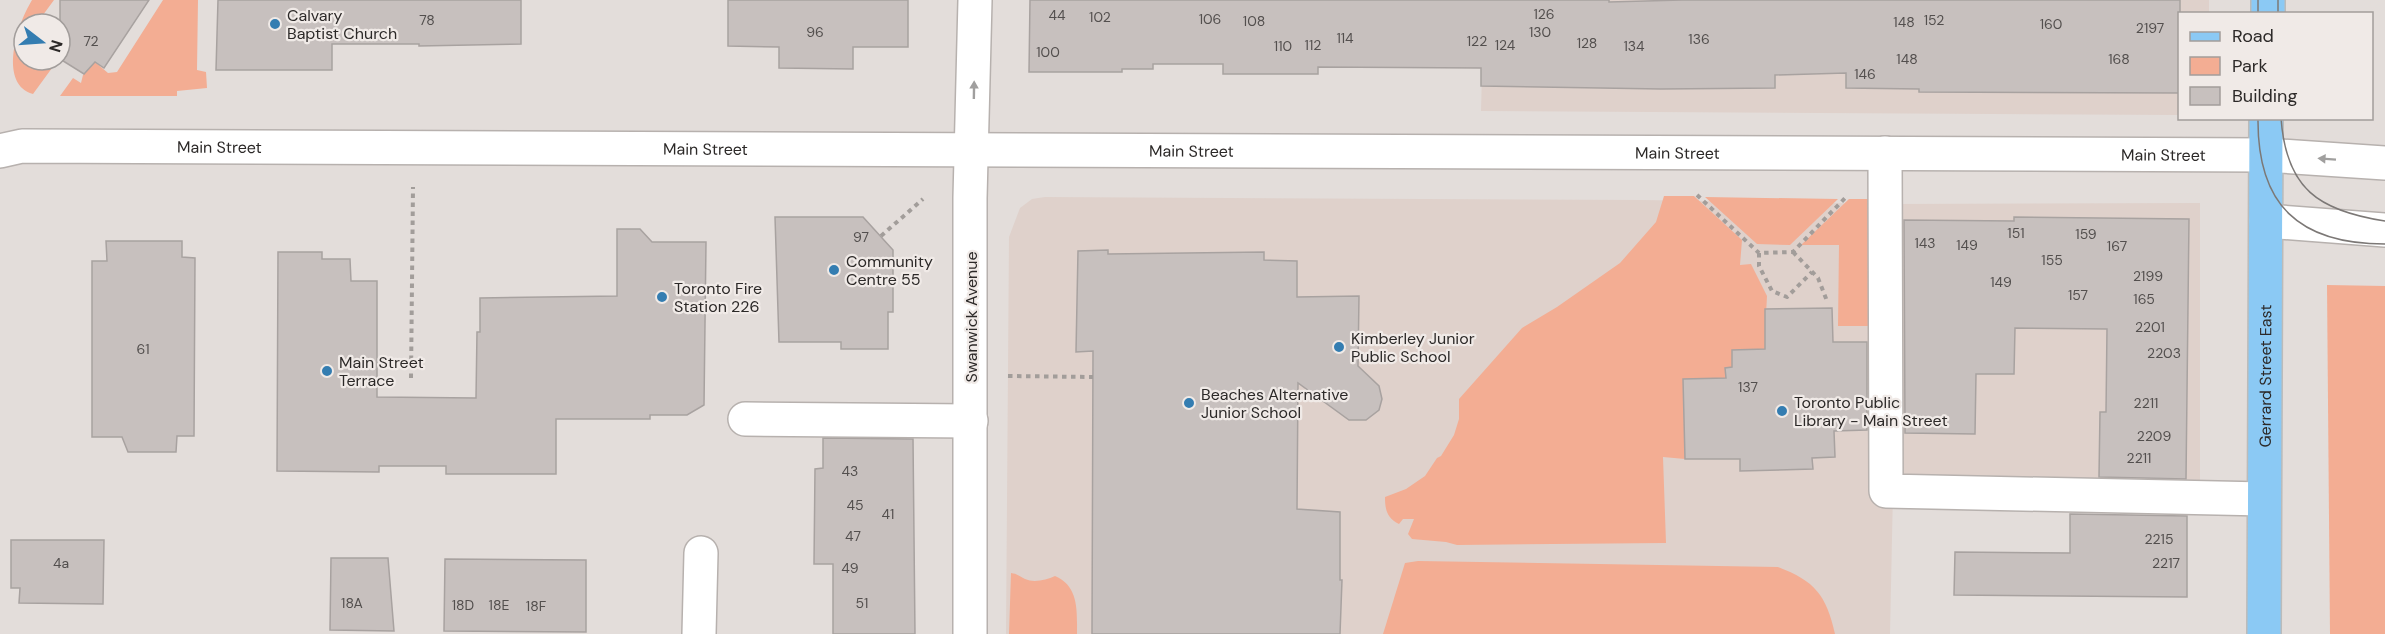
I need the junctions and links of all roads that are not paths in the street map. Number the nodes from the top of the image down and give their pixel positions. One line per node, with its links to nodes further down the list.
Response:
1 (975, 0): 3 (street, Swanwick Avenue, one-way to 1)
2 (2266, 120): 6 (main road, Gerrard Street East)
3 (972, 149): 4 (street, Main Street); 5 (street, Main Street); 11 (street, Swanwick Avenue)
4 (0, 151)
5 (1886, 153): 6 (street, Main Street); 12 (street)
6 (2266, 156): 7 (street, Main Street, one-way to 6); 8 (main road, Gerrard Street East)
7 (2385, 163)
8 (2266, 221): 9 (street); 12 (main road, Gerrard Street East)
9 (2385, 230)
10 (745, 419): 11 (street)
11 (971, 421): 15 (street, Swanwick Avenue)
12 (2264, 499): 16 (main road, Gerrard Street East)
13 (701, 553): 14 (street)
14 (699, 634)
15 (970, 634)
16 (2264, 634)

